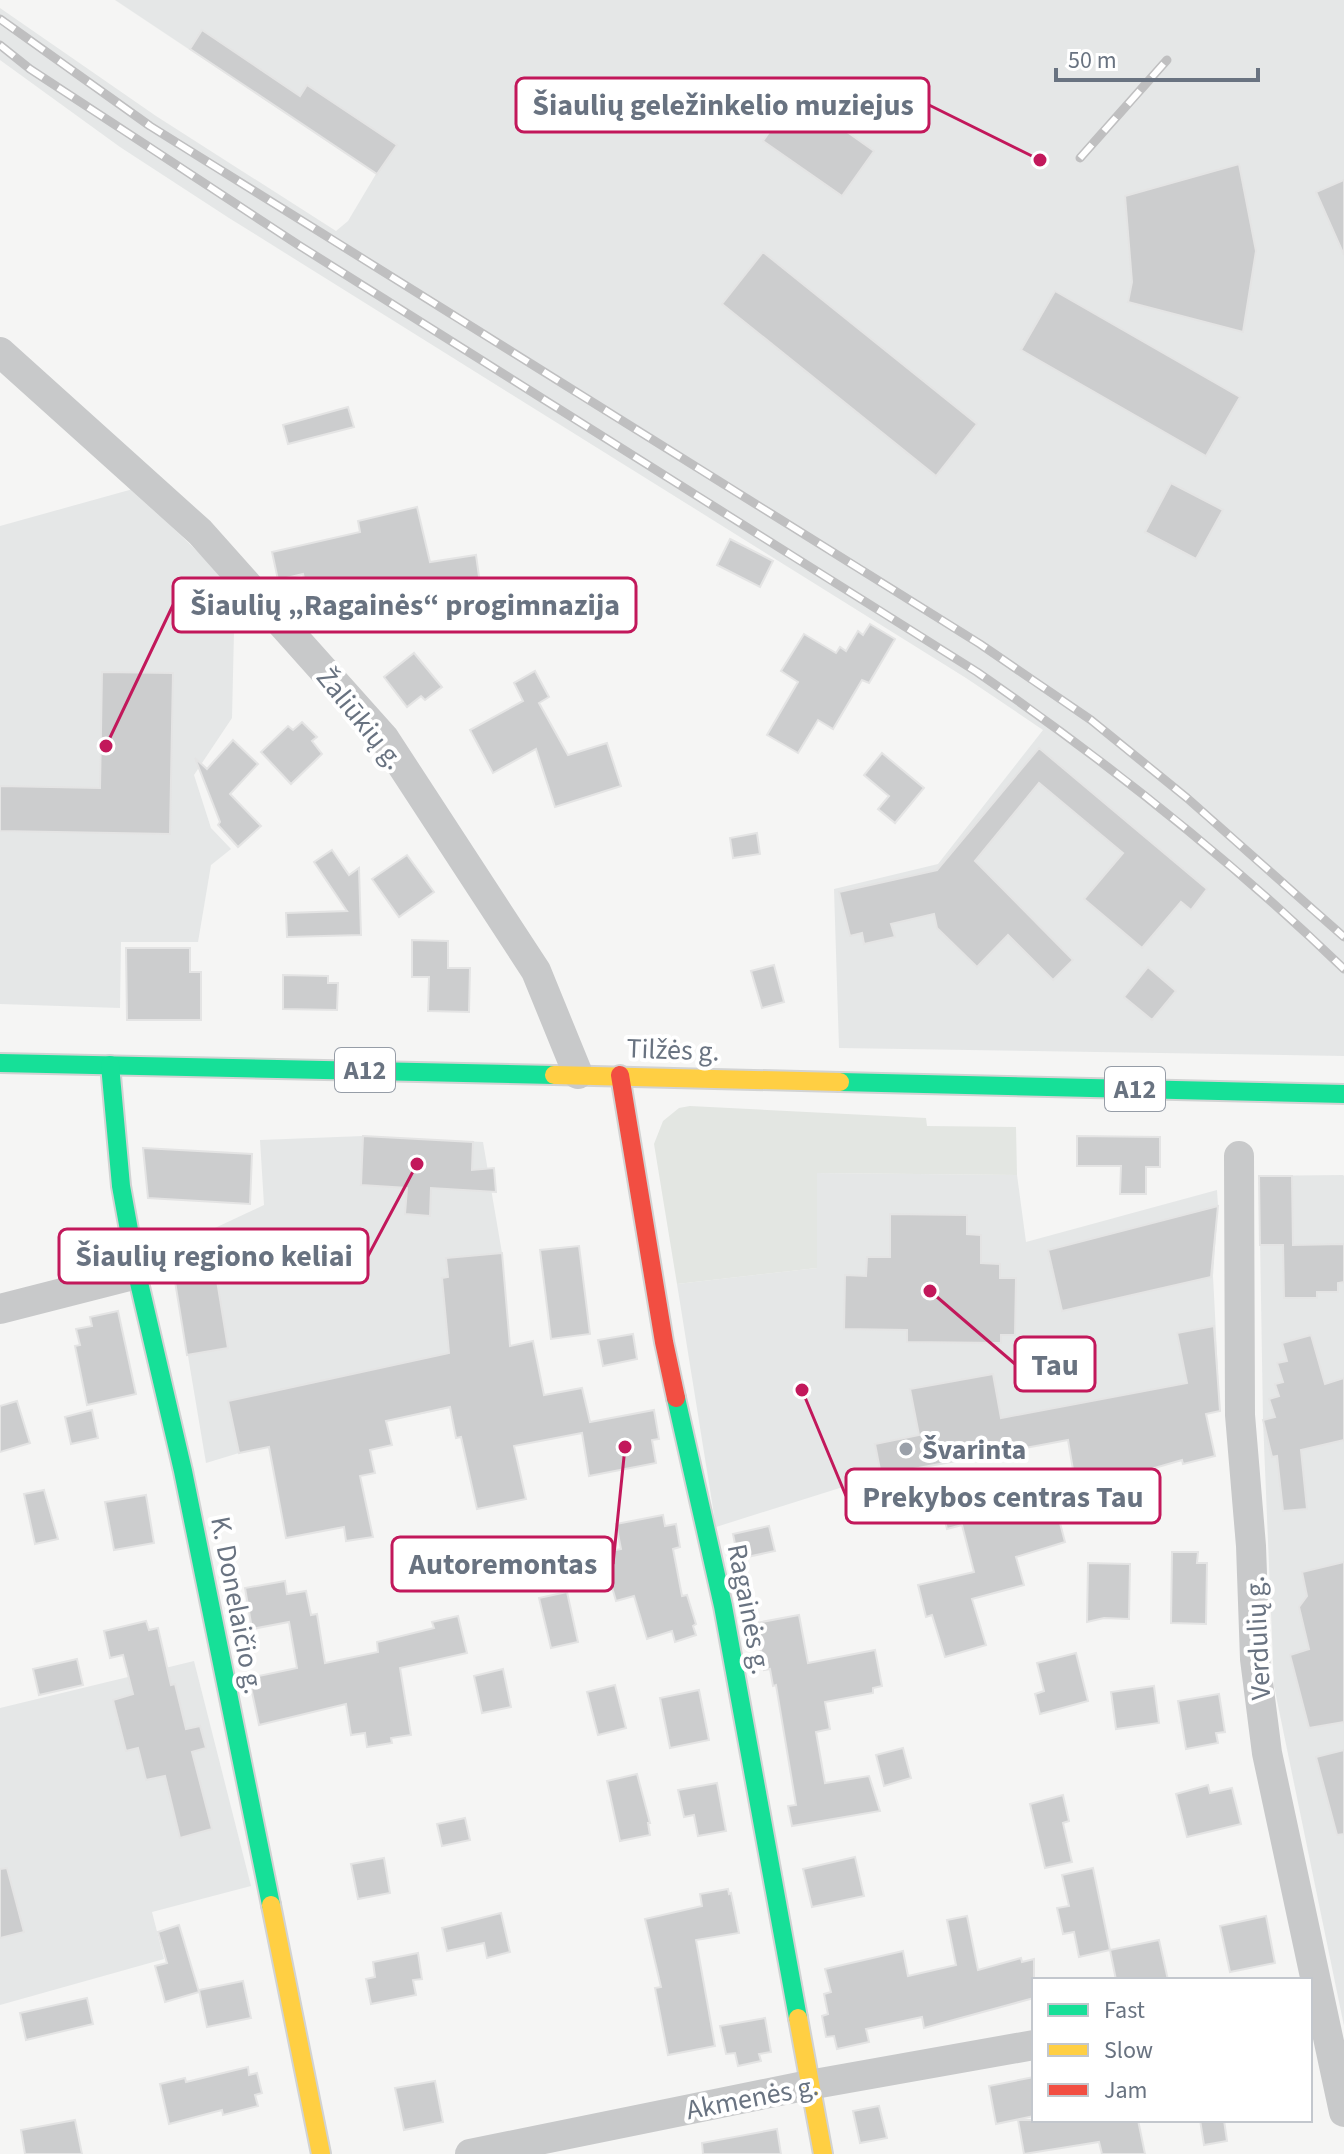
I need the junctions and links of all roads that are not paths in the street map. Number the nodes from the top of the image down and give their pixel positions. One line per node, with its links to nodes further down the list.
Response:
1 (0, 352): 4 (street, Žaliūkių g.)
2 (0, 1063): 3 (main road, Tilžės g. / A12)
3 (110, 1065): 4 (main road, Tilžės g. / A12); 8 (main road, K. Donelaičio g.)
4 (578, 1074): 5 (main road, Tilžės g. / A12)
5 (620, 1075): 6 (main road, Tilžės g. / A12); 13 (main road, Ragainės g.)
6 (1344, 1094)
7 (1239, 1156): 10 (street, Verdulių g.)
8 (137, 1274): 9 (street); 15 (main road, K. Donelaičio g.)
9 (0, 1309)
10 (1310, 1978)
11 (1313, 1994): 14 (street, Verdulių g.)
12 (1032, 2045): 13 (street, Akmenės g.)
13 (809, 2085): 16 (street, Akmenės g.); 17 (main road, Ragainės g.)
14 (1344, 2112)
15 (321, 2154)
16 (470, 2154)
17 (823, 2154)

